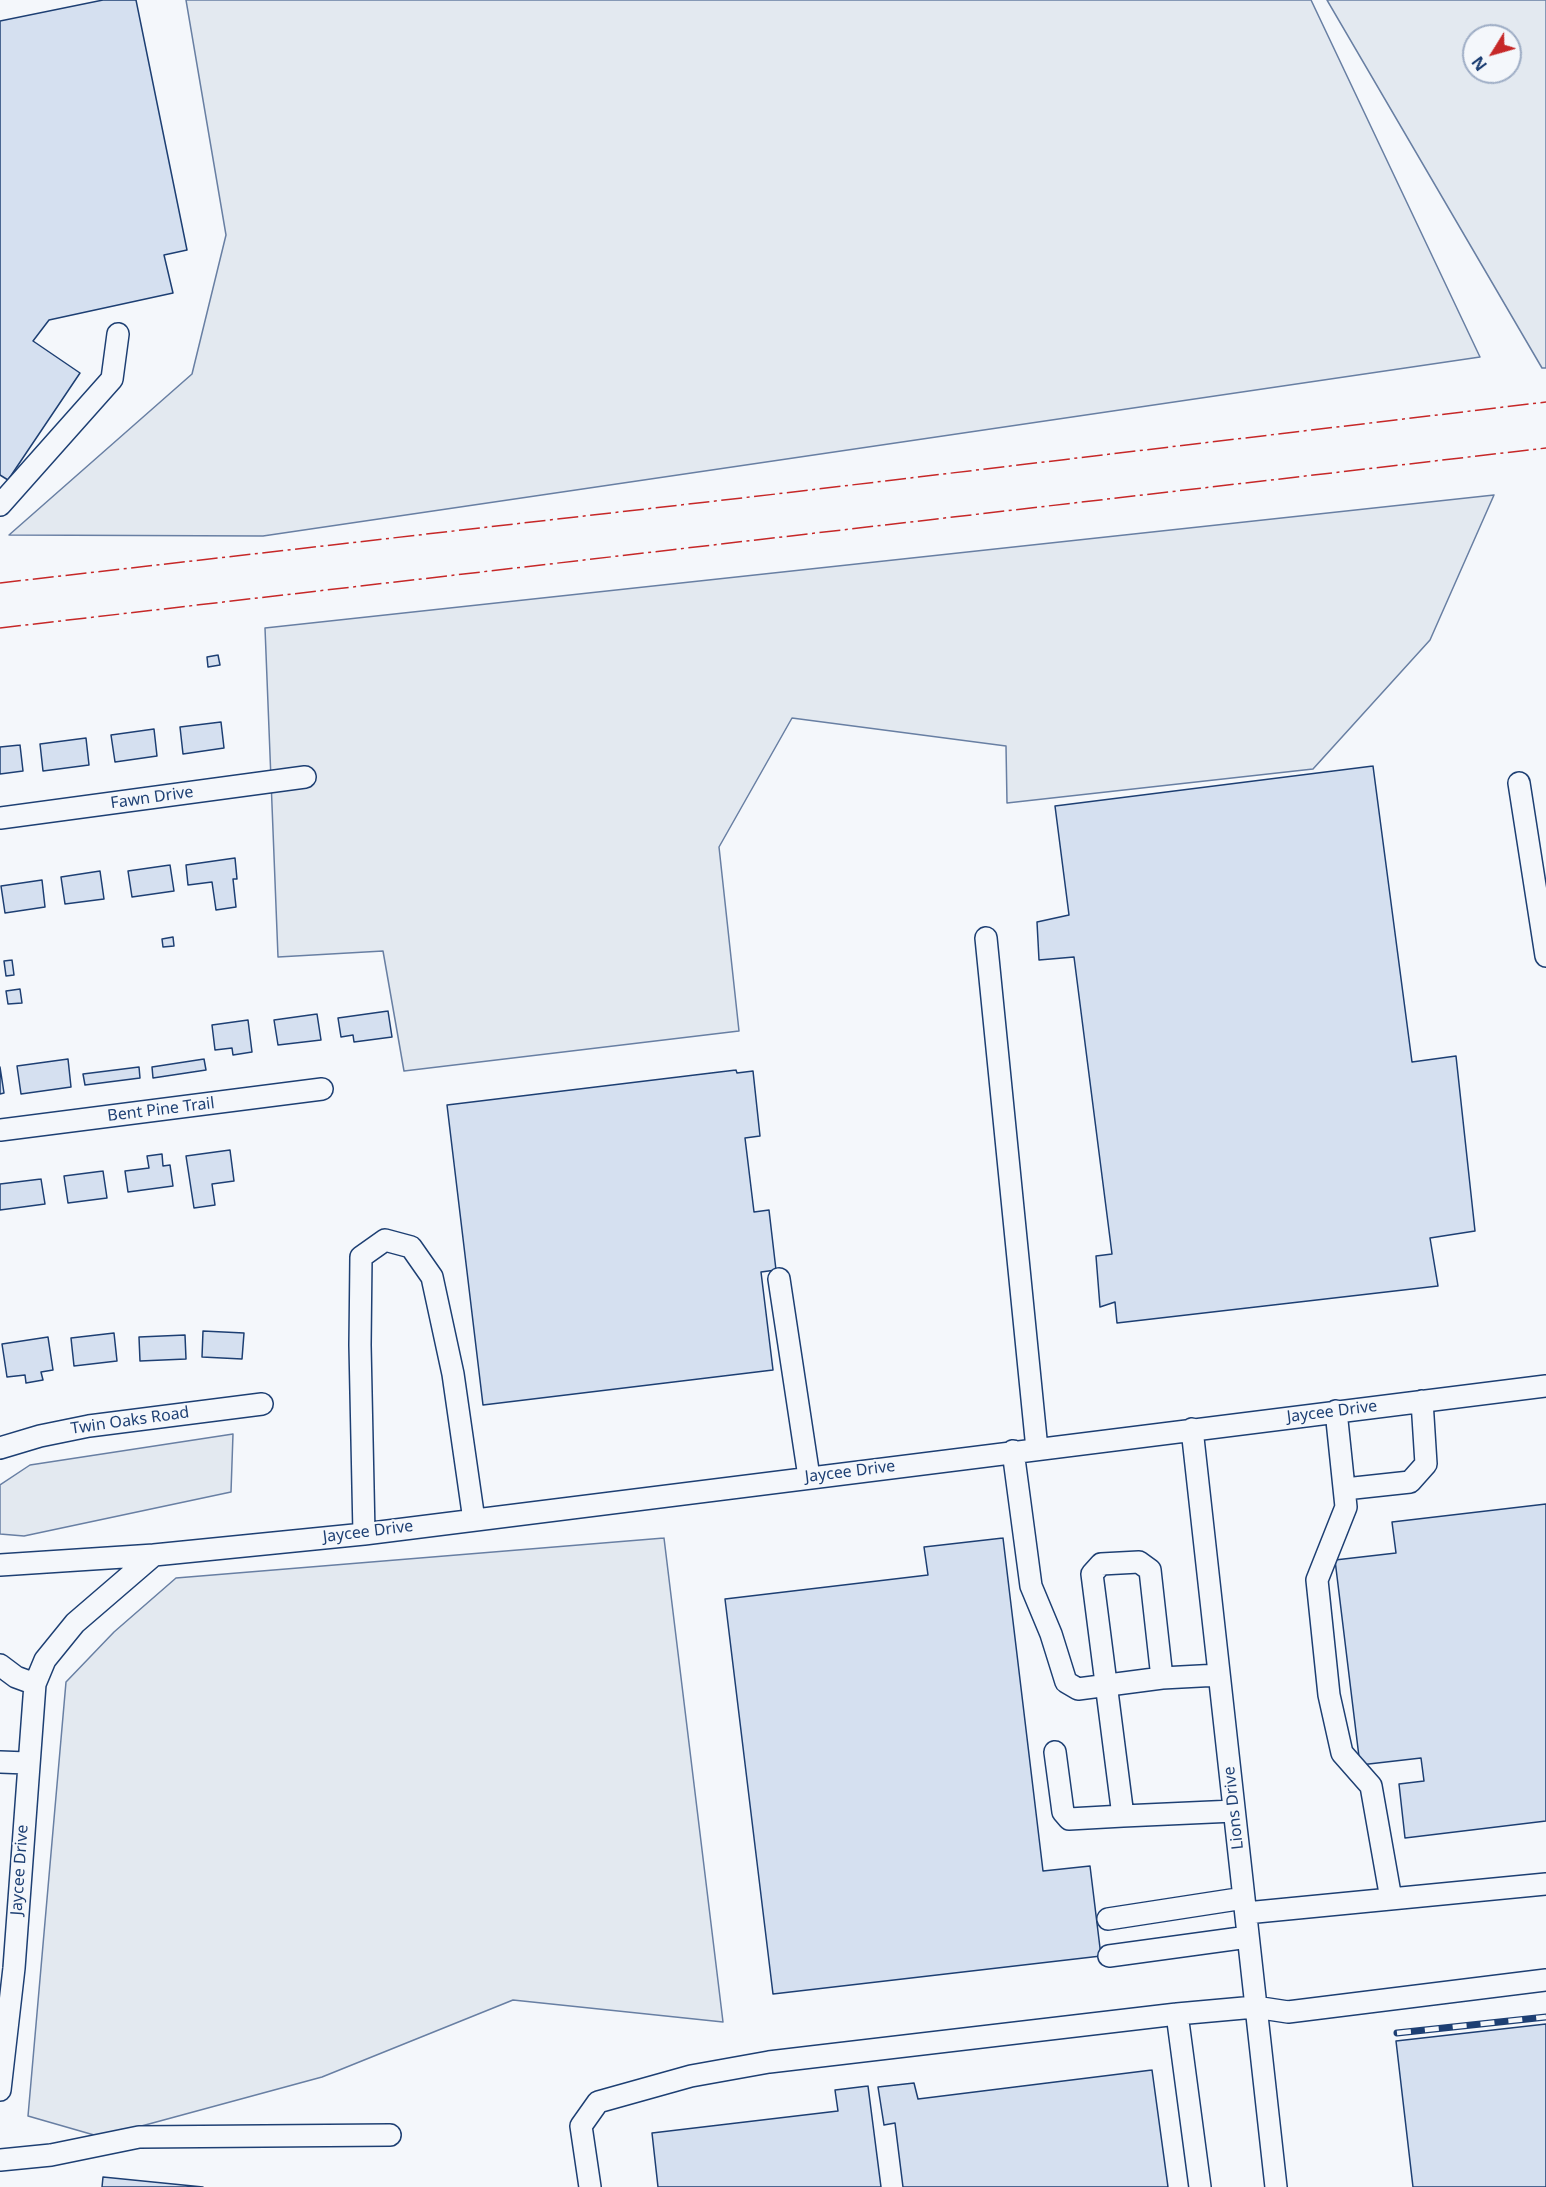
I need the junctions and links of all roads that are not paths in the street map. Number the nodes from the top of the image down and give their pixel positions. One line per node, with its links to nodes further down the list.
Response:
1 (118, 334): 2 (street)
2 (0, 505)
3 (305, 777): 5 (street, Fawn Drive)
4 (1519, 783): 7 (street)
5 (0, 818)
6 (986, 938): 17 (street)
7 (1546, 956)
8 (322, 1089): 9 (street, Bent Pine Trail)
9 (0, 1130)
10 (779, 1279): 19 (street)
11 (1546, 1386): 12 (street, Jaycee Drive)
12 (1422, 1401): 14 (street, Jaycee Drive); 20 (street)
13 (262, 1404): 16 (street, Twin Oaks Road)
14 (1336, 1412): 15 (street, Jaycee Drive); 20 (street)
15 (1192, 1429): 17 (street, Jaycee Drive); 26 (street, Lions Drive)
16 (0, 1448)
17 (1037, 1449): 18 (street, Jaycee Drive)
18 (1013, 1451): 19 (street, Jaycee Drive); 29 (street)
19 (809, 1477): 21 (street, Jaycee Drive)
20 (1345, 1489): 36 (street)
21 (474, 1520): 22 (street, Jaycee Drive); 22 (street)
22 (364, 1534): 23 (street, Jaycee Drive)
23 (154, 1555): 24 (street, Jaycee Drive); 28 (street, Jaycee Drive)
24 (0, 1565)
25 (0, 1665): 28 (street)
26 (1219, 1675): 27 (street); 33 (street, Lions Drive)
27 (1162, 1678): 29 (street); 29 (street)
28 (35, 1684): 32 (street, Jaycee Drive)
29 (1106, 1686): 34 (street)
30 (1055, 1752): 34 (street)
31 (0, 1762): 32 (street)
32 (27, 1763): 44 (street, Jaycee Drive)
33 (1234, 1811): 34 (street); 37 (street, Lions Drive)
34 (1122, 1816)
35 (1546, 1884): 36 (street)
36 (1391, 1899): 37 (street)
37 (1245, 1906): 38 (street); 39 (street, Lions Drive)
38 (1108, 1919)
39 (1248, 1938): 40 (street); 42 (street, Lions Drive)
40 (1109, 1956)
41 (1546, 1980): 42 (street)
42 (1256, 2007): 43 (street); 49 (street, Lions Drive)
43 (1177, 2014): 47 (street); 48 (street)
44 (0, 2090)
45 (390, 2135): 46 (street)
46 (0, 2160)
47 (590, 2187)
48 (1200, 2187)
49 (1276, 2187)

